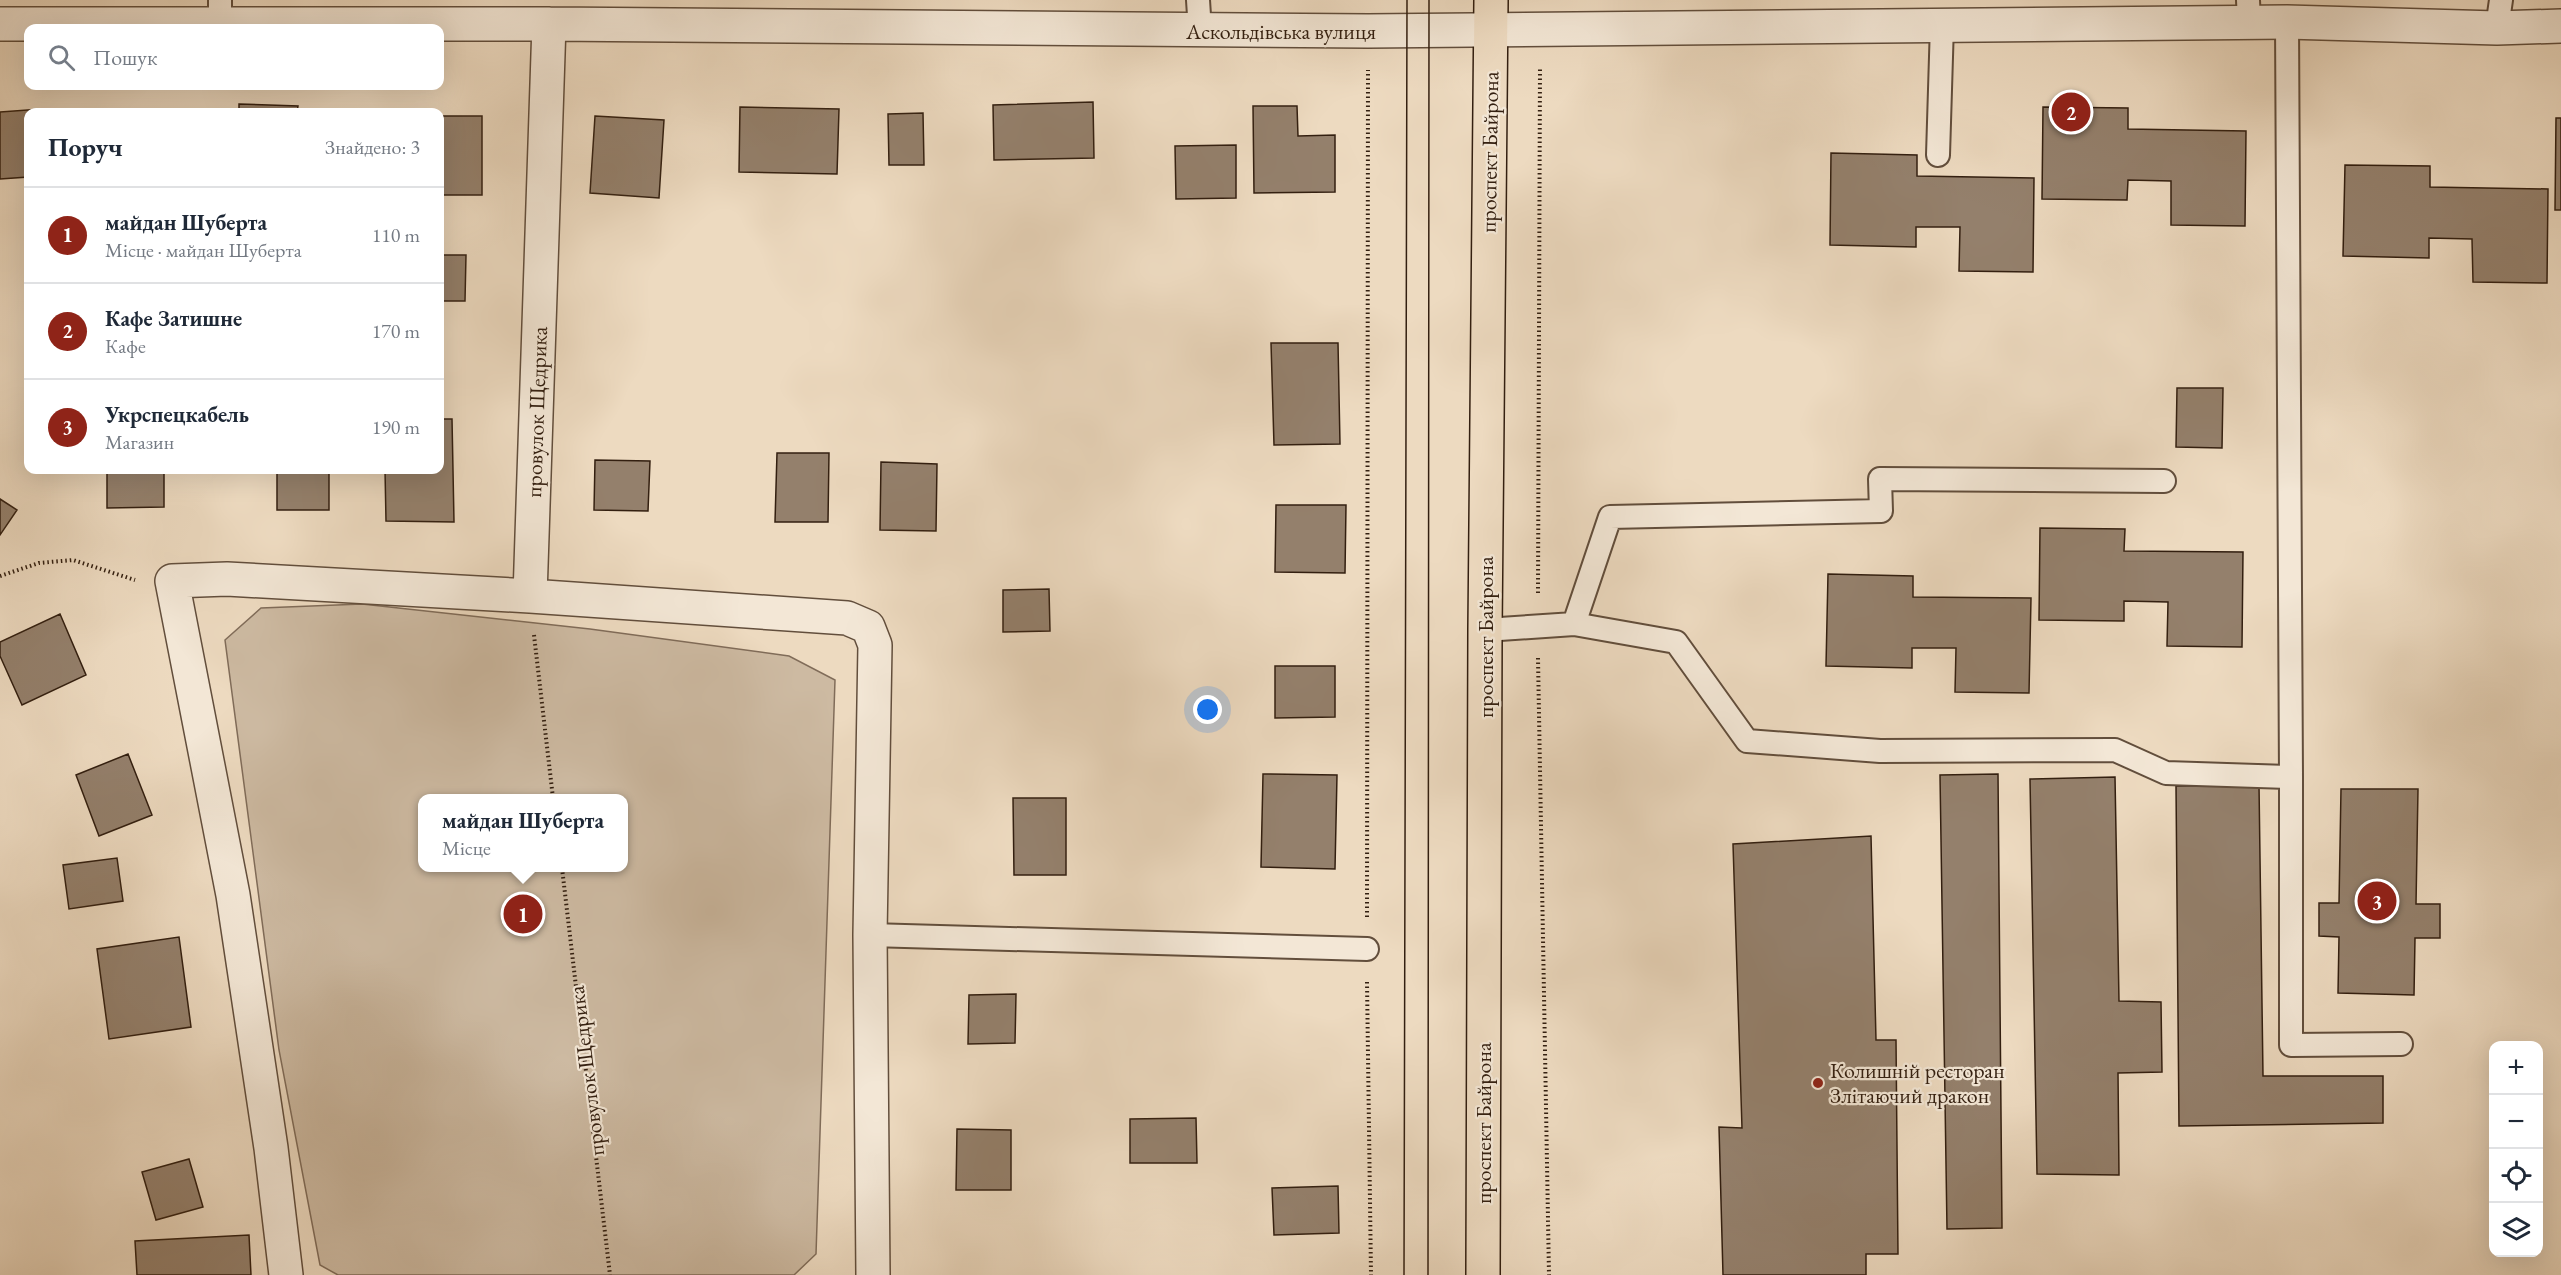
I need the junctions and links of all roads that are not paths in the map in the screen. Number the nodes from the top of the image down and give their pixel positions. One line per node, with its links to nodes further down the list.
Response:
1 (220, 11): 7 (street, Аскольдівська вулиця); 8 (street, Аскольдівська вулиця)
2 (2248, 11): 6 (street, Аскольдівська вулиця); 9 (street, Аскольдівська вулиця)
3 (1491, 14): 5 (street, Аскольдівська вулиця); 9 (street, Аскольдівська вулиця); 15 (main road, проспект Байрона)
4 (2499, 14): 6 (street, Аскольдівська вулиця); 10 (street, Аскольдівська вулиця)
5 (1199, 15): 8 (street, Аскольдівська вулиця)
6 (2287, 22): 16 (lane)
7 (0, 24)
8 (549, 24): 13 (street, провулок Щедрика)
9 (1942, 24): 11 (lane)
10 (2561, 26)
11 (1938, 155)
12 (2164, 482): 14 (lane)
13 (530, 596): 17 (street); 20 (street)
14 (1575, 624): 15 (lane); 16 (lane)
15 (1485, 630): 22 (main road, проспект Байрона)
16 (2291, 777): 19 (lane)
17 (870, 935): 18 (lane); 21 (street)
18 (1367, 949)
19 (2401, 1044)
20 (286, 1275)
21 (873, 1275)
22 (1483, 1275)

